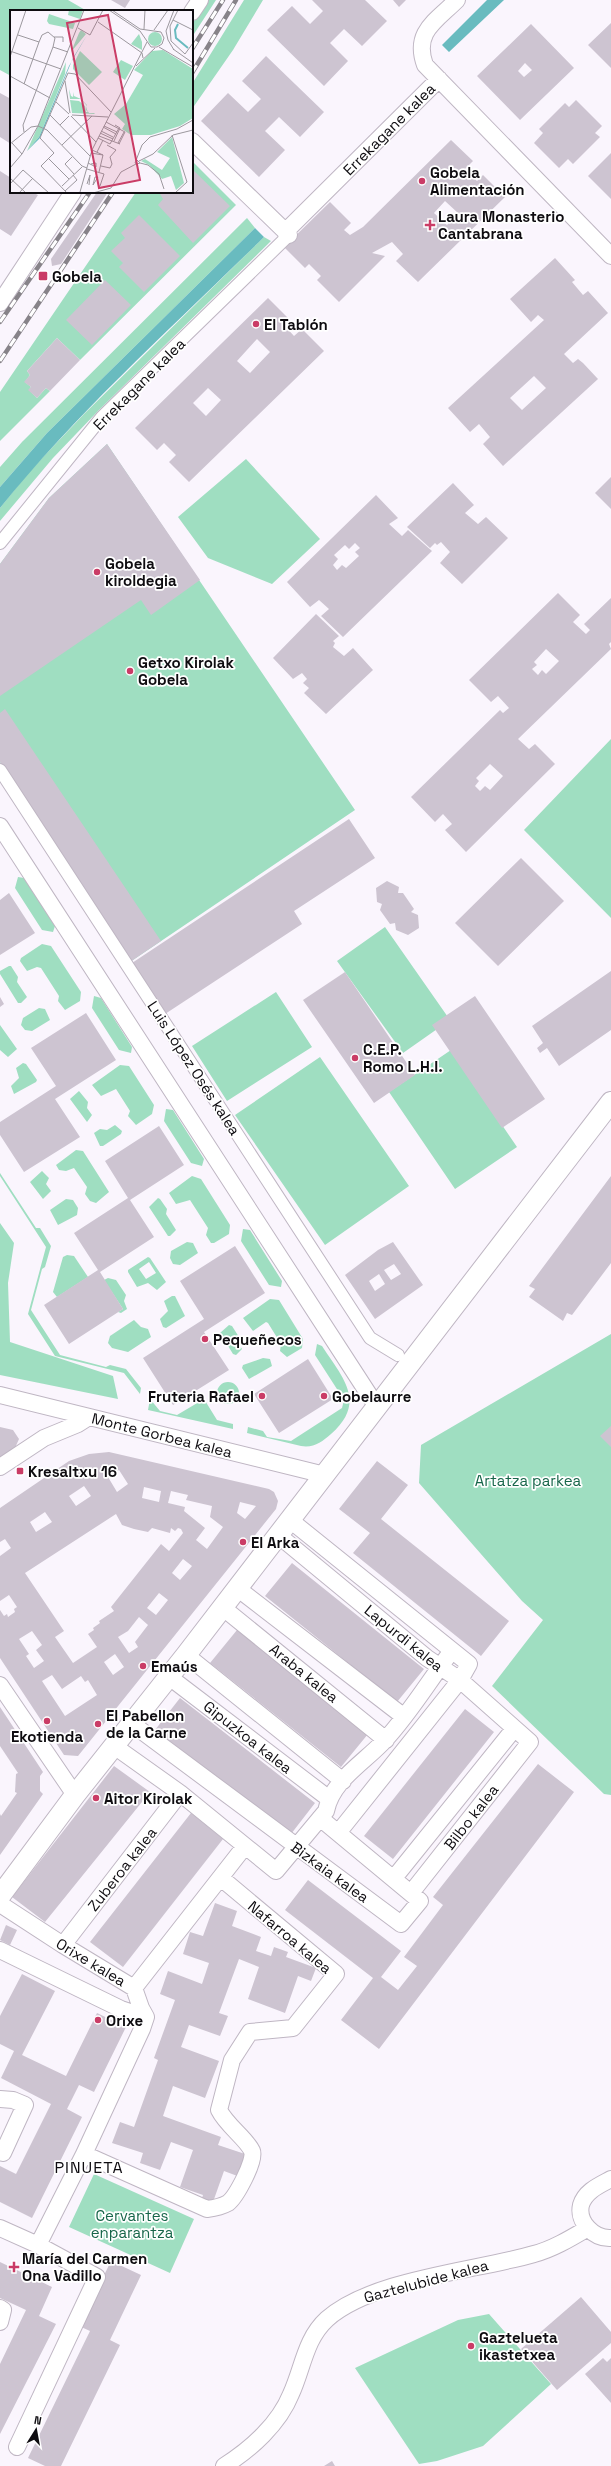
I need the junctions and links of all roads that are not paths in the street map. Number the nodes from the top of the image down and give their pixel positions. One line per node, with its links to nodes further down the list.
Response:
1 (200, 0): 3 (street)
2 (457, 0): 4 (street, Errekagane kalea)
3 (193, 10)
4 (439, 79): 7 (street, Errekagane kalea); 8 (street)
5 (193, 142): 7 (street)
6 (72, 193): 9 (street)
7 (287, 234): 10 (street, Errekagane kalea)
8 (611, 256)
9 (0, 303)
10 (0, 543)
11 (0, 770): 14 (street, Luis López Osés kalea)
12 (0, 826): 16 (street, Luis López Osés kalea)
13 (611, 1102): 16 (street)
14 (398, 1354)
15 (0, 1395): 17 (street, Monte Gorbea kalea)
16 (377, 1407): 19 (street)
17 (89, 1417): 18 (street); 19 (street, Monte Gorbea kalea)
18 (0, 1467)
19 (325, 1475): 20 (street)
20 (290, 1520): 21 (street); 24 (street, Lapurdi kalea)
21 (278, 1535): 22 (street); 26 (street, Lapurdi kalea)
22 (237, 1588): 23 (street); 30 (street, Araba kalea)
23 (222, 1607): 25 (street); 33 (street, Araba kalea)
24 (452, 1652): 26 (street); 28 (street, Lapurdi kalea)
25 (186, 1655): 27 (street); 36 (street, Gipuzkoa kalea)
26 (439, 1668): 28 (street, Lapurdi kalea); 30 (street)
27 (168, 1676): 31 (street); 39 (street, Gipuzkoa kalea)
28 (460, 1680): 32 (street, Lapurdi kalea); 41 (street)
29 (0, 1685): 38 (street)
30 (403, 1716): 33 (street)
31 (131, 1724): 35 (street); 43 (street, Bizkaia kalea)
32 (514, 1729): 34 (street, Lapurdi kalea); 45 (street, Bilbo kalea)
33 (386, 1740): 36 (street)
34 (530, 1742): 46 (street, Bilbo kalea)
35 (114, 1746): 37 (street, Bizkaia kalea); 38 (street)
36 (343, 1780): 39 (street)
37 (180, 1792): 42 (street, Bizkaia kalea); 49 (street, Zuberoa kalea)
38 (75, 1795): 47 (street)
39 (328, 1798): 40 (street)
40 (320, 1818): 41 (street); 43 (street)
41 (338, 1833): 45 (street)
42 (245, 1846): 43 (street, Bizkaia kalea); 44 (street)
43 (295, 1847): 46 (street, Bizkaia kalea)
44 (221, 1878): 51 (street); 55 (street, Nafarroa kalea)
45 (394, 1878): 46 (street)
46 (411, 1893)
47 (0, 1896)
48 (0, 1904): 49 (street, Orixe kalea)
49 (63, 1945): 51 (street, Orixe kalea)
50 (0, 1950): 52 (street, Orixe kalea)
51 (134, 1988): 52 (street, Orixe kalea)
52 (141, 2008): 55 (street)
53 (0, 2099): 54 (street)
54 (0, 2152)
55 (84, 2154): 60 (street)
56 (611, 2179): 58 (street)
57 (0, 2228): 60 (street)
58 (588, 2228): 59 (street); 64 (street, Gaztelubide kalea)
59 (611, 2238)
60 (38, 2245): 63 (street)
61 (0, 2308): 62 (street)
62 (0, 2322)
63 (17, 2447)
64 (224, 2466)

